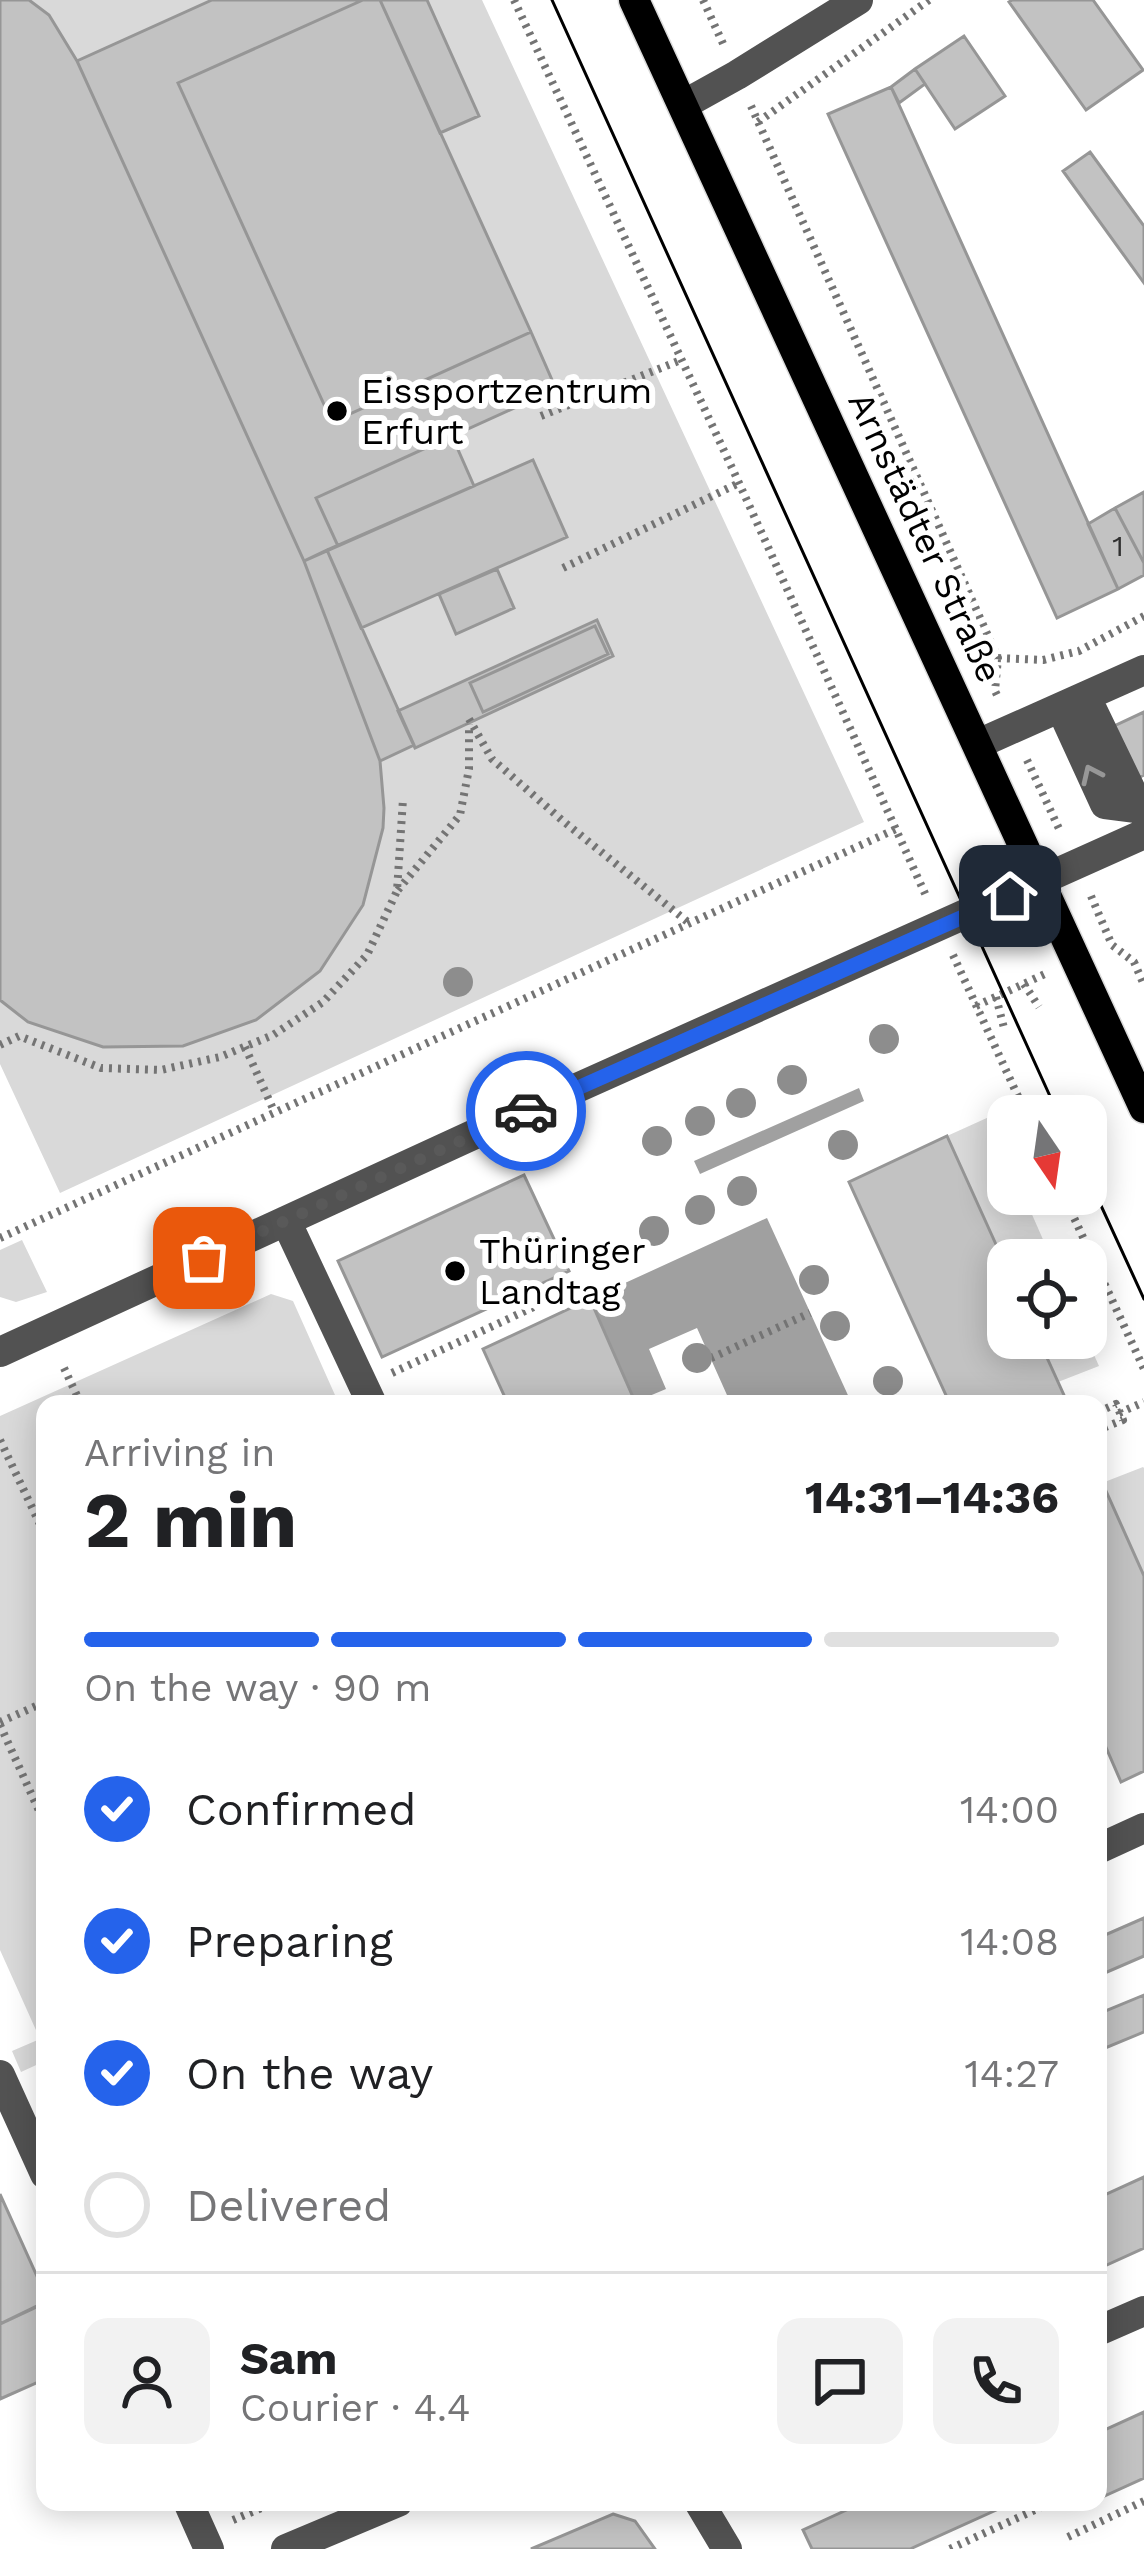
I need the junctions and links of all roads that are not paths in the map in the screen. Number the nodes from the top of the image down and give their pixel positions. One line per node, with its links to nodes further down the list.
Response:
1 (634, 0): 3 (main road, Arnstädter Straße)
2 (858, 0): 3 (street)
3 (683, 105): 6 (main road, Arnstädter Straße)
4 (1144, 670): 5 (street)
5 (1073, 703): 6 (street); 7 (street, one-way to 5)
6 (978, 744): 8 (main road, Arnstädter Straße)
7 (1142, 818): 8 (street)
8 (1041, 882): 9 (main road, Arnstädter Straße); 10 (street)
9 (1144, 1108)
10 (286, 1221): 11 (street); 12 (street)
11 (0, 1352)
12 (368, 1395)
13 (1144, 1828): 14 (street)
14 (1107, 1845)
15 (0, 2075): 16 (street)
16 (36, 2154)
17 (1144, 2311): 18 (street)
18 (1107, 2327)
19 (192, 2511): 22 (street)
20 (377, 2511): 23 (street)
21 (704, 2511): 24 (street)
22 (205, 2541)
23 (286, 2549)
24 (727, 2549)

